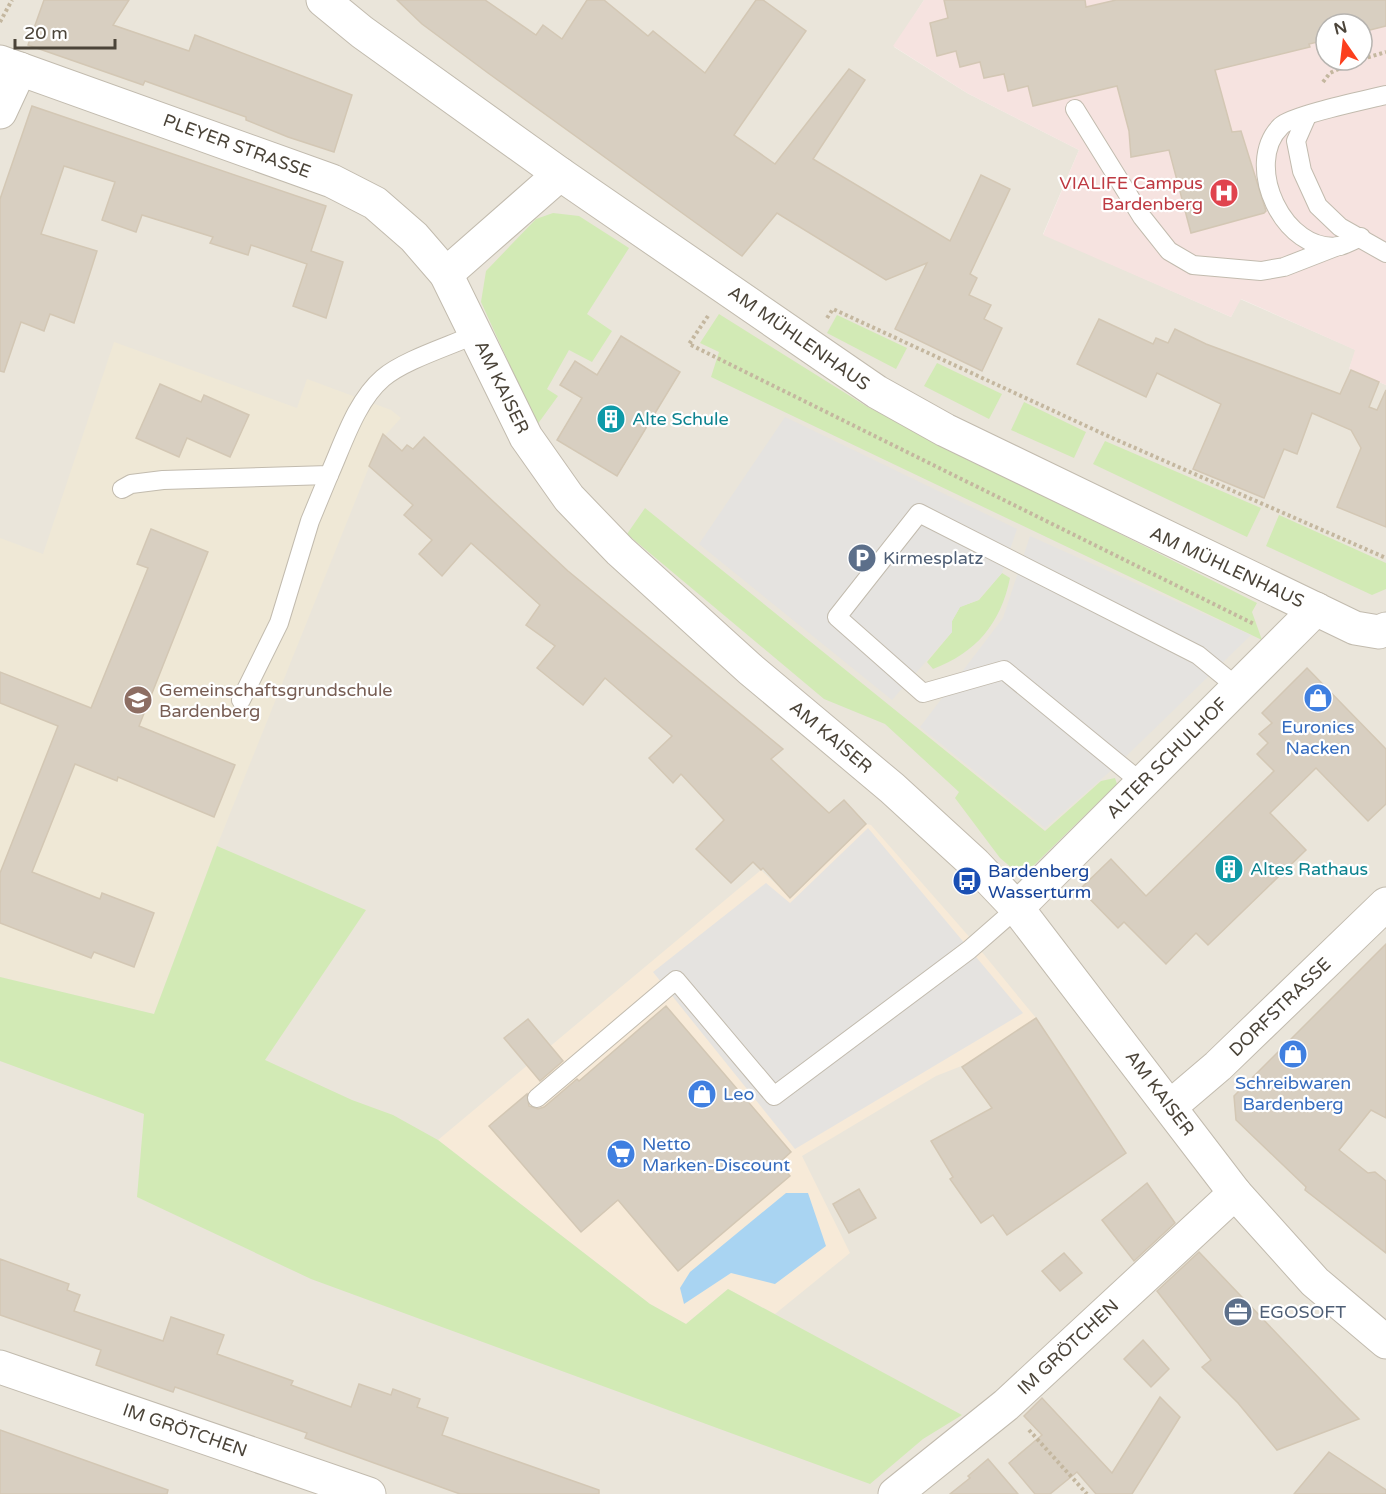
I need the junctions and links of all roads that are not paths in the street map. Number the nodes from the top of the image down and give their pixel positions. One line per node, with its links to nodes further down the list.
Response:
1 (323, 0): 7 (street, AM MÜHLENHAUS)
2 (10, 65): 5 (street); 11 (street, PLEYER STRASSE)
3 (1386, 95): 6 (lane)
4 (1075, 109): 9 (lane)
5 (0, 112)
6 (1307, 116): 8 (lane); 9 (lane)
7 (560, 174): 11 (street); 15 (street, AM MÜHLENHAUS)
8 (1361, 237): 9 (lane); 10 (lane)
9 (1338, 246)
10 (1383, 246)
11 (446, 274): 12 (street, AM KAISER)
12 (476, 334): 13 (lane); 21 (street, AM KAISER)
13 (329, 475): 14 (lane); 18 (lane)
14 (122, 489)
15 (1316, 609): 16 (street, AM MÜHLENHAUS); 17 (street, ALTER SCHULHOF)
16 (1386, 629)
17 (1237, 687): 19 (street, ALTER SCHULHOF); 19 (lane)
18 (241, 700)
19 (1142, 783): 21 (street, ALTER SCHULHOF)
20 (1386, 904): 23 (street, DORFSTRASSE)
21 (1017, 908): 22 (lane); 23 (street, AM KAISER)
22 (537, 1098)
23 (1171, 1106): 24 (street, AM KAISER)
24 (1235, 1193): 25 (street, AM KAISER); 28 (street, IM GRÖTCHEN)
25 (1386, 1342)
26 (0, 1367): 27 (street, IM GRÖTCHEN)
27 (369, 1494)
28 (895, 1494)

